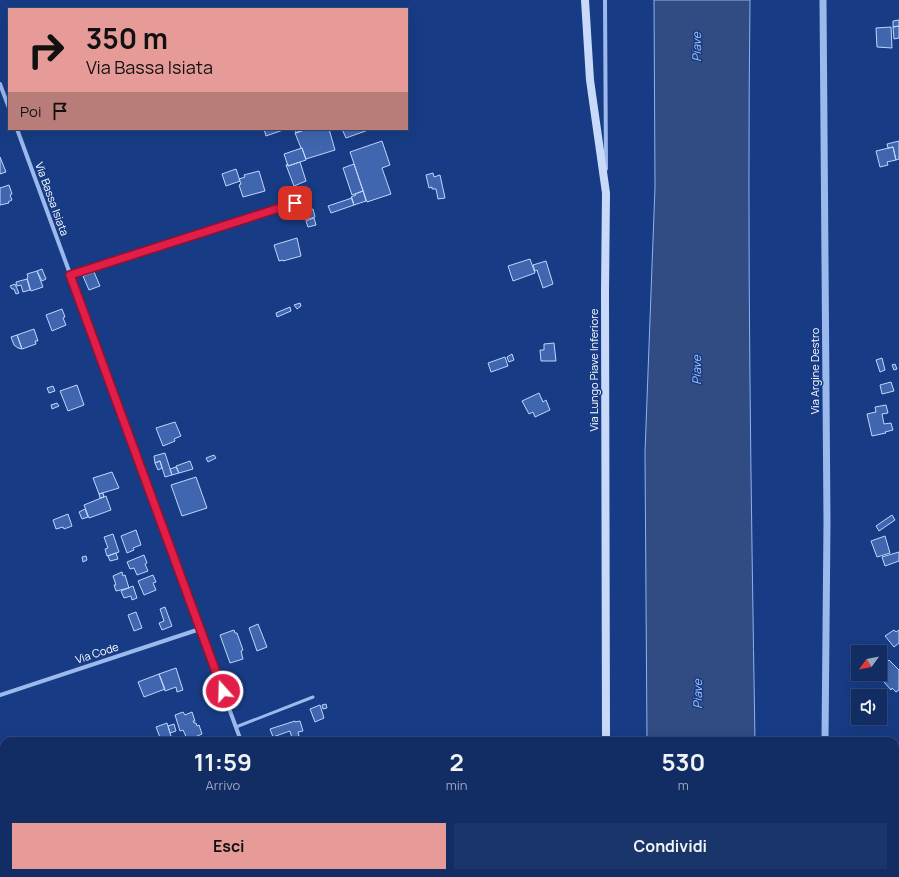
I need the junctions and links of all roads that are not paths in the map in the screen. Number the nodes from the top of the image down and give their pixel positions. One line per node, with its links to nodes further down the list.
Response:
1 (585, 0): 7 (main road, Via Lungo Piave Inferiore)
2 (605, 0): 7 (street)
3 (823, 0): 16 (street, Via Argine Destro)
4 (0, 84): 5 (street)
5 (8, 105)
6 (17, 130): 9 (street, Via Bassa Isiata)
7 (606, 193): 15 (main road, Via Lungo Piave Inferiore)
8 (295, 203): 9 (street)
9 (70, 275): 10 (street, Via Bassa Isiata)
10 (200, 629): 11 (street, Via Code); 13 (street, Via Bassa Isiata)
11 (0, 694)
12 (313, 698): 13 (lane)
13 (236, 727): 14 (street, Via Bassa Isiata)
14 (240, 737)
15 (606, 737)
16 (825, 737)

